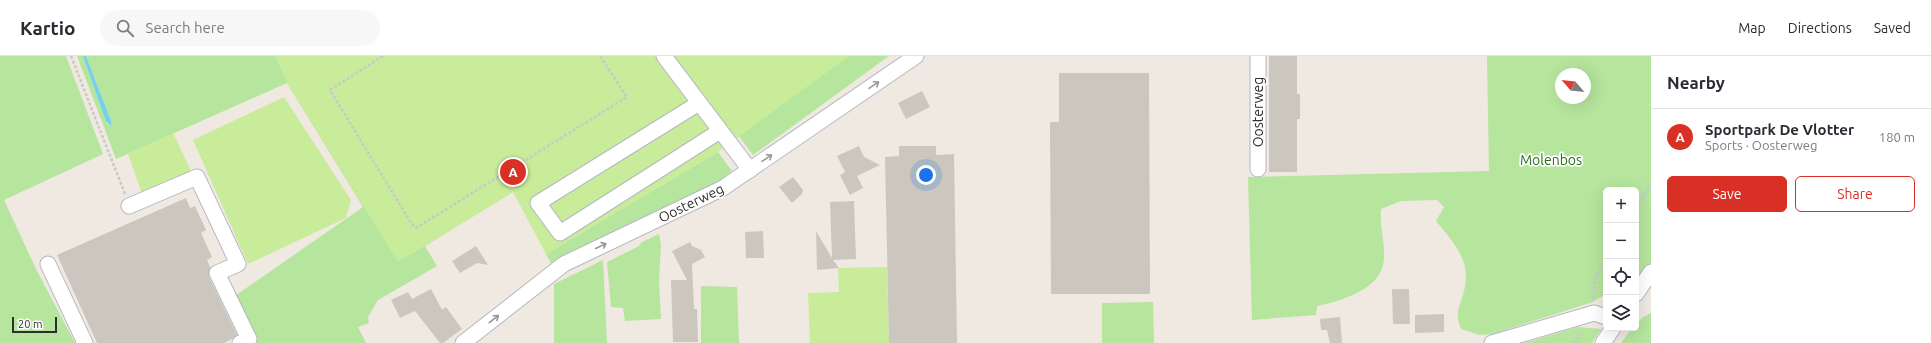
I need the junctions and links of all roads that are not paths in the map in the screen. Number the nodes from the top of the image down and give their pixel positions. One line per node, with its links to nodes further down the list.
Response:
1 (664, 56): 4 (street)
2 (916, 56): 7 (street, Oosterweg, one-way to 2)
3 (1258, 56): 6 (street, Oosterweg)
4 (699, 102): 5 (street); 5 (street)
5 (720, 131): 7 (street)
6 (1258, 169)
7 (750, 170): 16 (street, Oosterweg, one-way to 7)
8 (129, 206): 15 (street)
9 (48, 264): 14 (street)
10 (1651, 272): 11 (street)
11 (1639, 290)
12 (1600, 315): 17 (street)
13 (1611, 331): 18 (street)
14 (85, 343)
15 (240, 343)
16 (463, 343)
17 (1492, 343)
18 (1603, 343)

